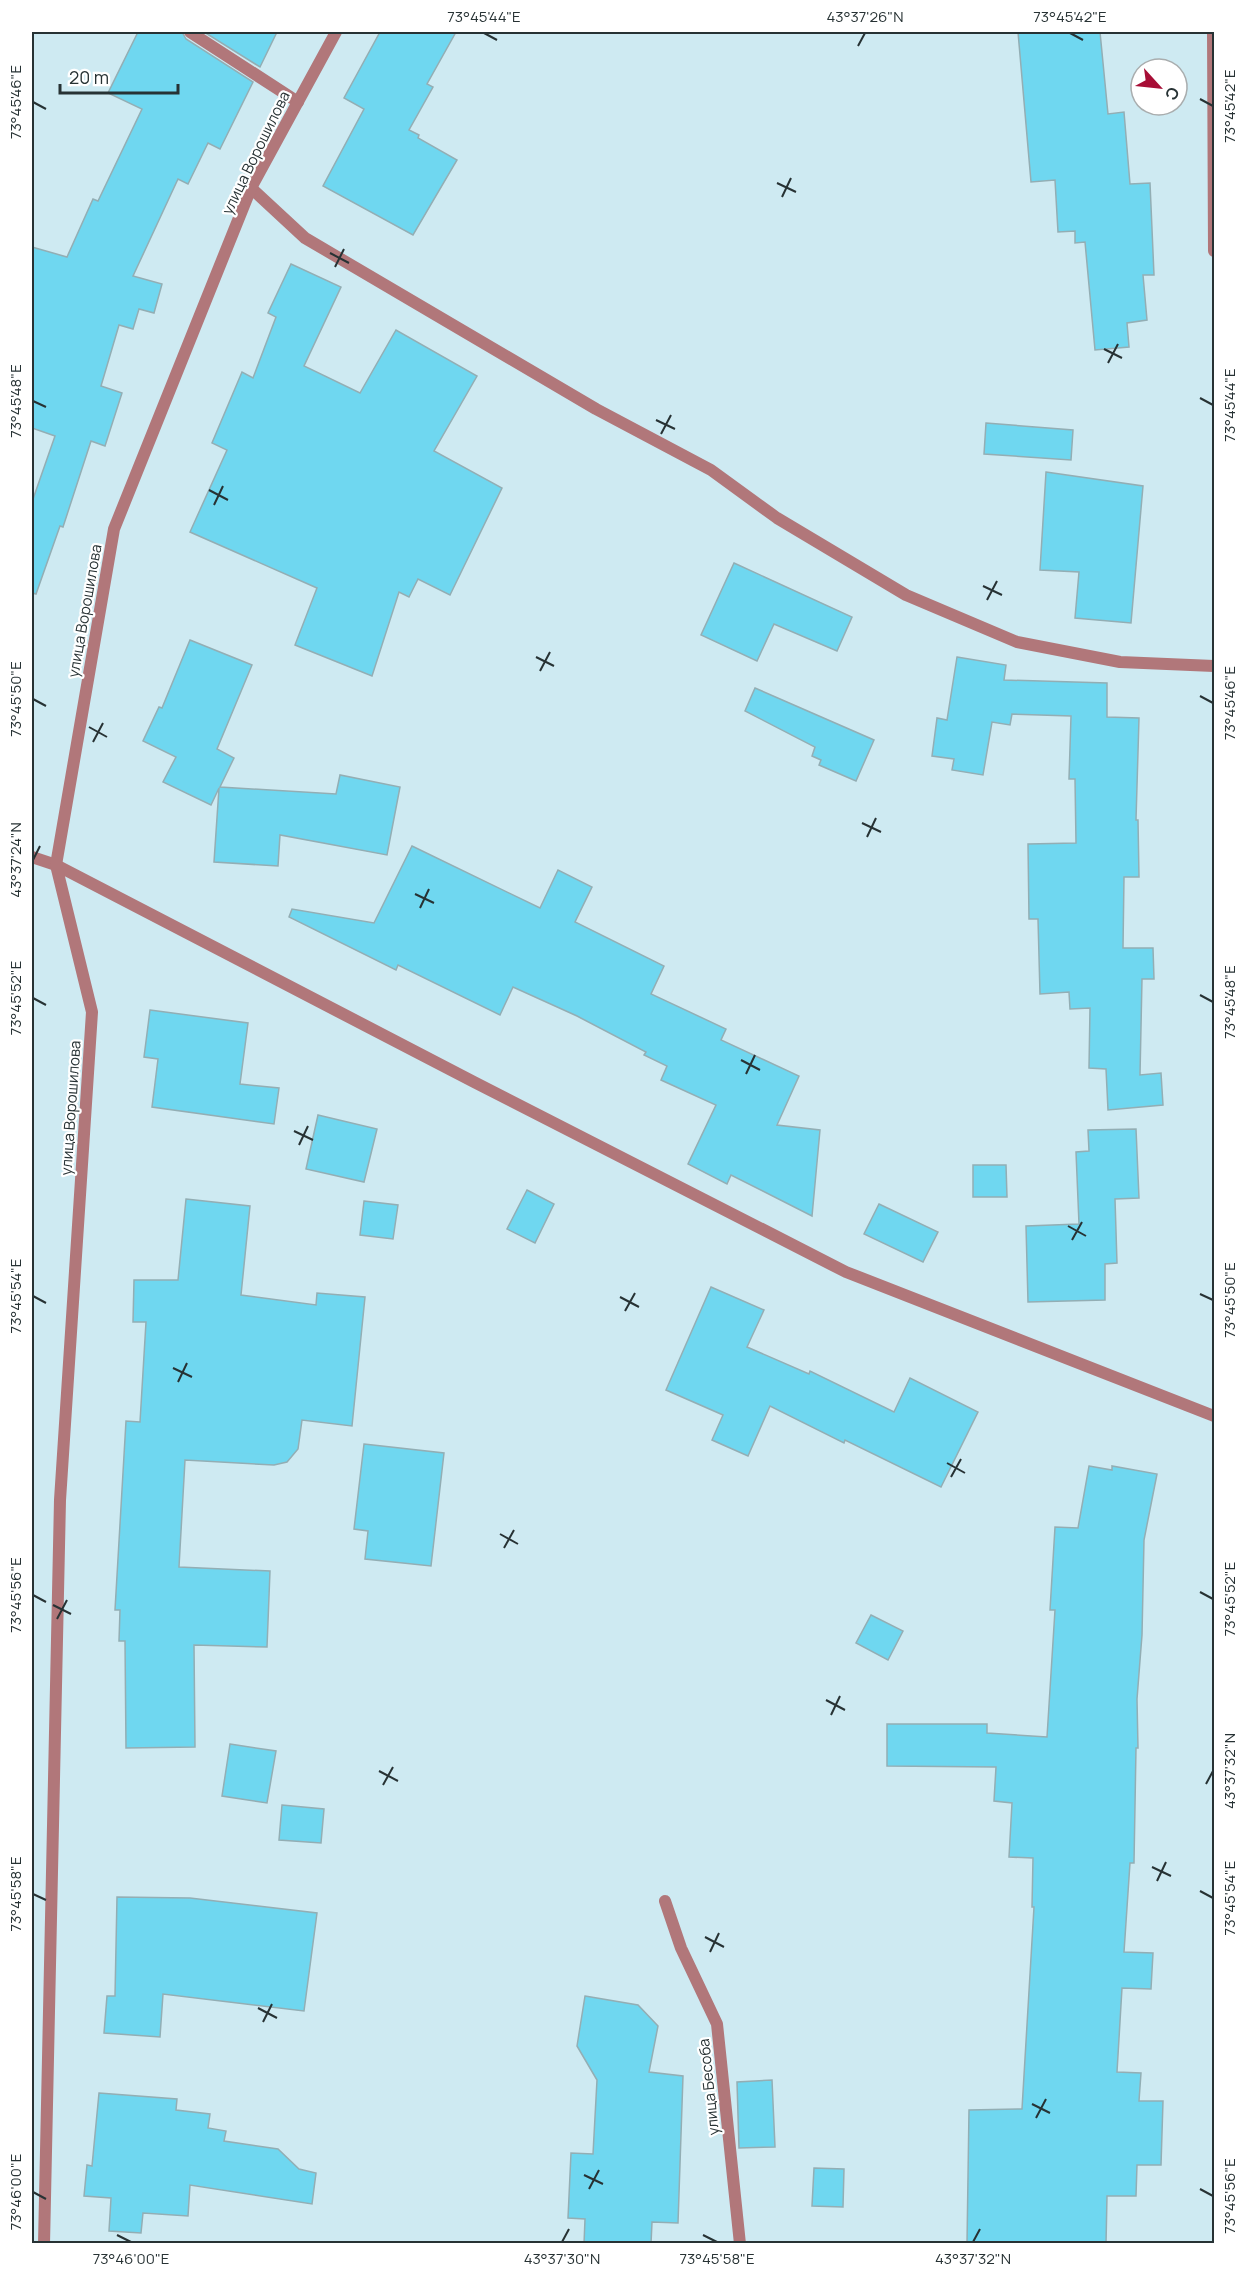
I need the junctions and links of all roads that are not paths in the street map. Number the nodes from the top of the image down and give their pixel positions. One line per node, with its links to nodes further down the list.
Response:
1 (190, 32): 4 (street)
2 (336, 32): 4 (street, улица Ворошилова)
3 (1213, 32): 6 (street)
4 (297, 102): 5 (street, улица Ворошилова)
5 (251, 189): 7 (street); 9 (street, улица Ворошилова)
6 (1215, 251)
7 (1215, 666)
8 (32, 857): 9 (street)
9 (56, 865): 10 (street); 12 (street, улица Ворошилова)
10 (1215, 1416)
11 (665, 1901): 13 (street, улица Бесоба)
12 (44, 2244)
13 (740, 2244)

